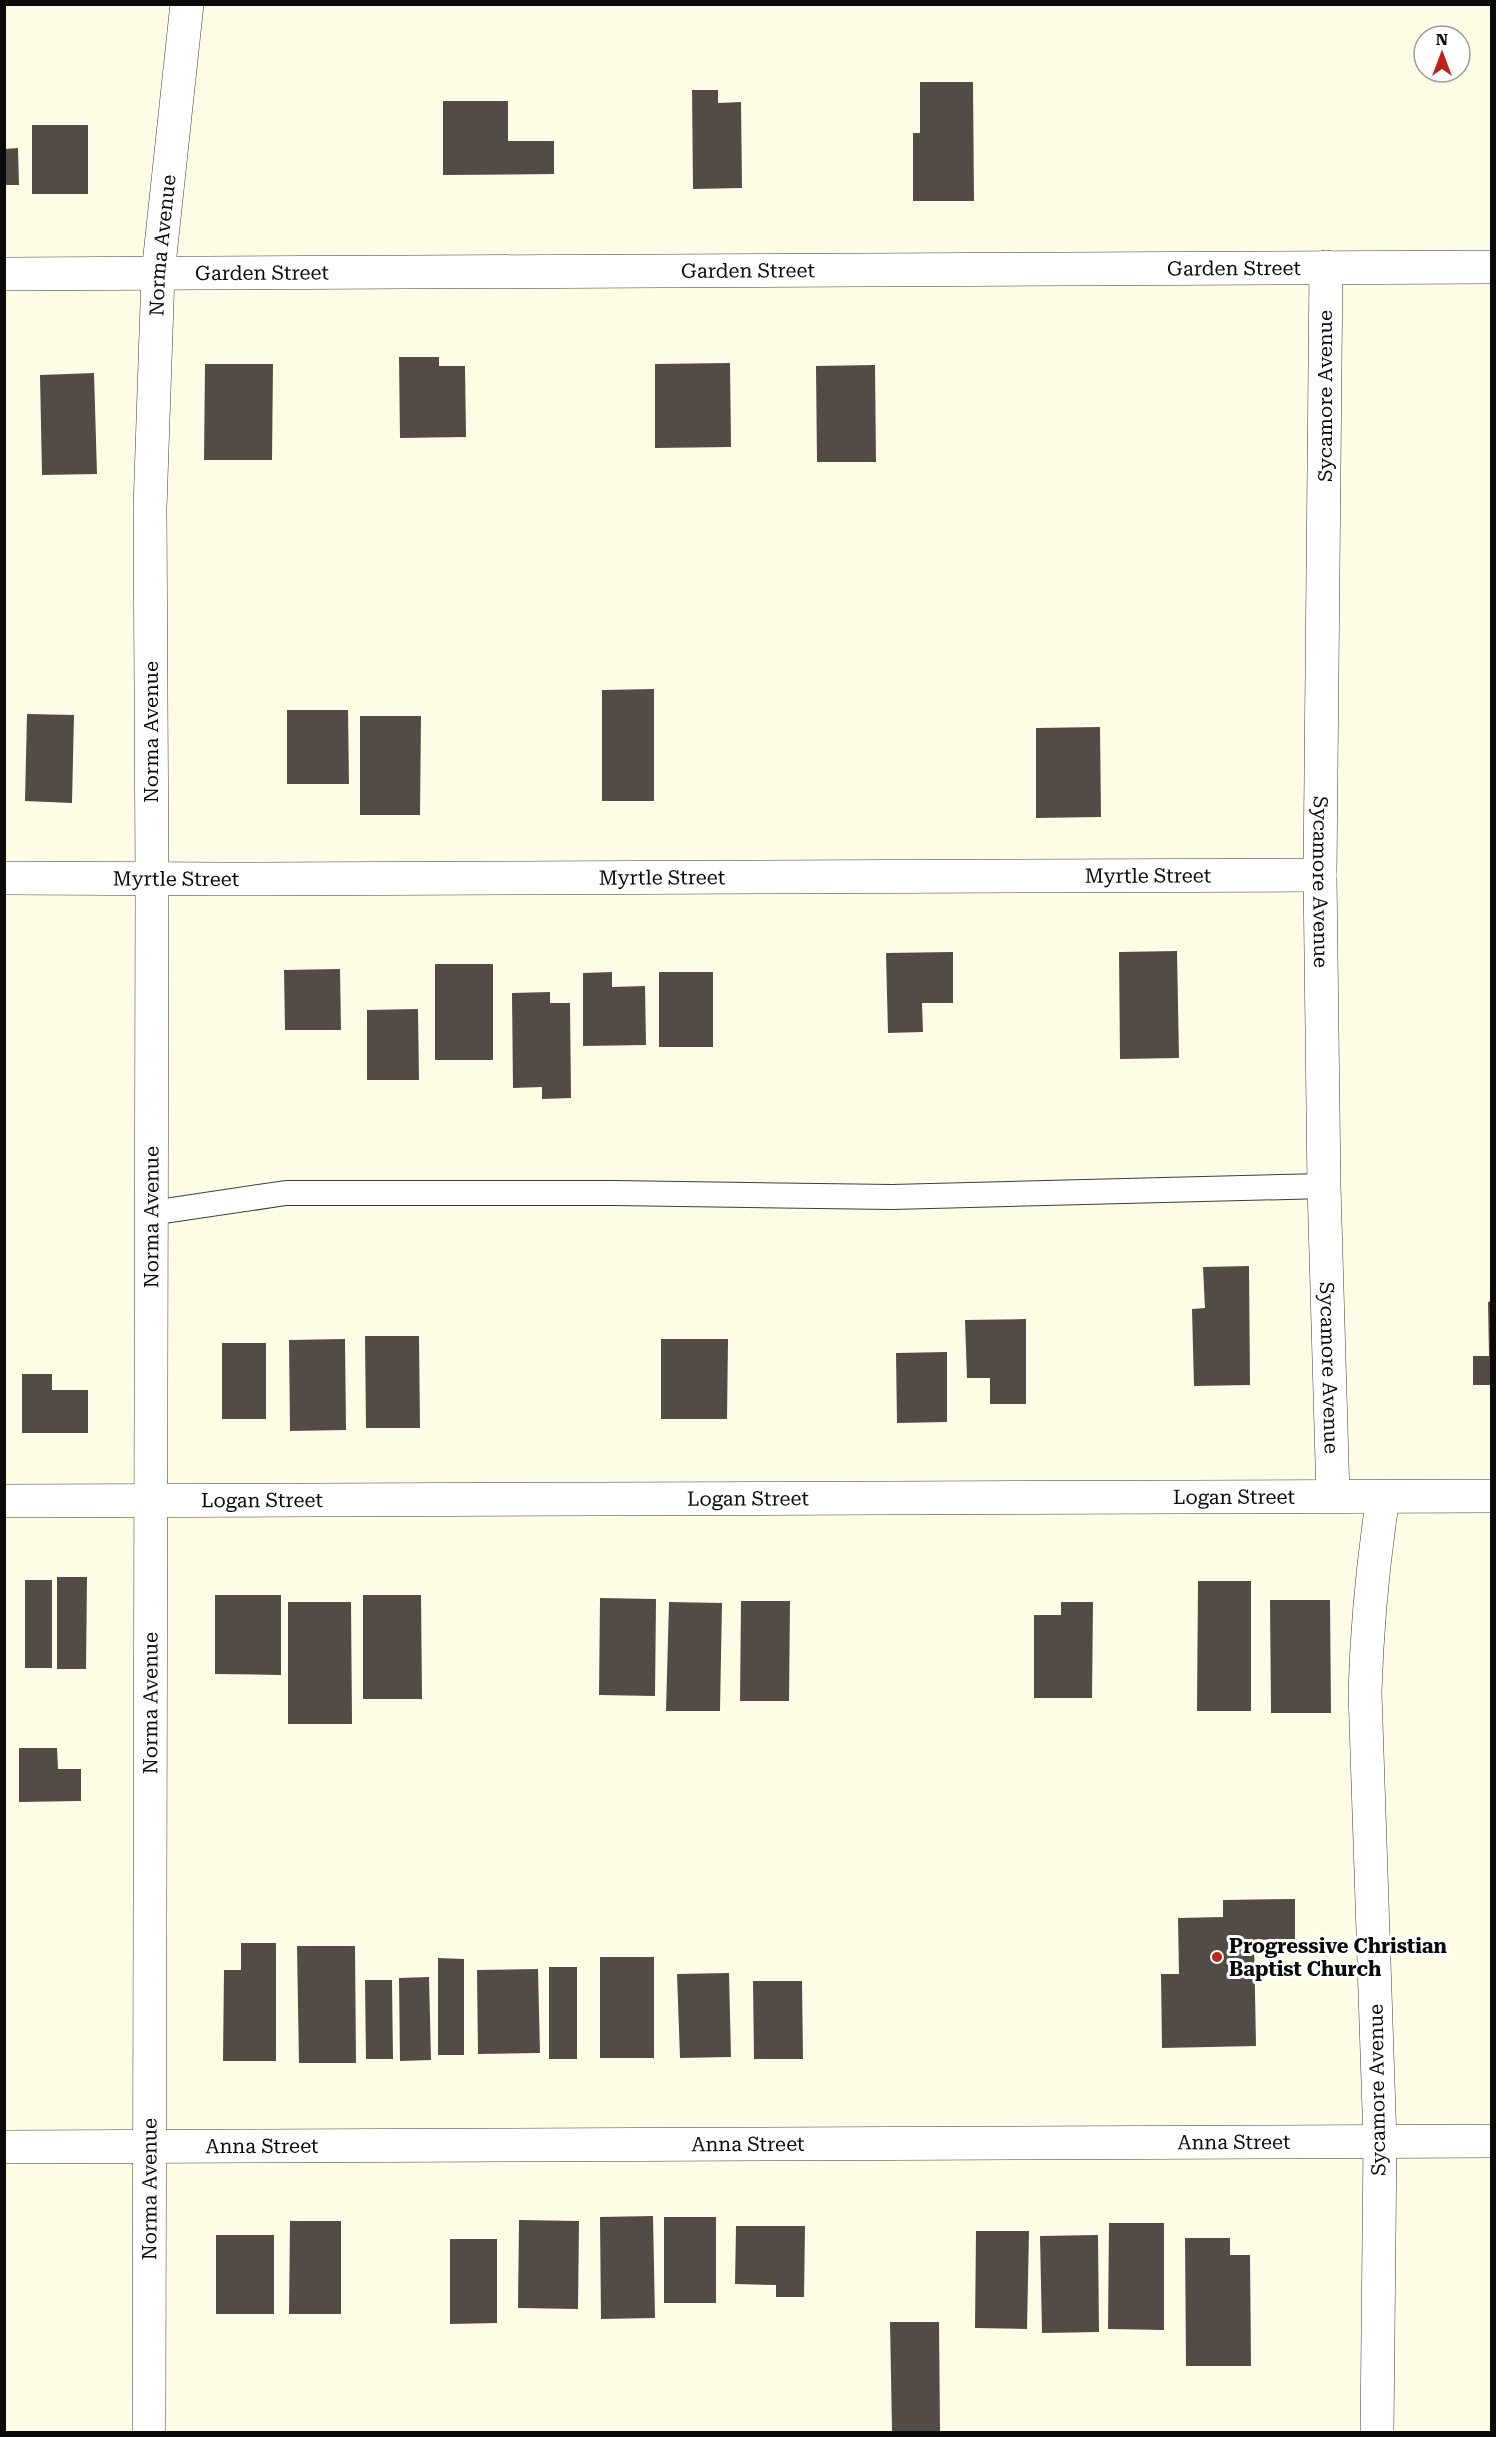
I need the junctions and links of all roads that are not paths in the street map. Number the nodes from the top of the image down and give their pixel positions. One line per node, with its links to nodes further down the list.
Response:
1 (187, 4): 5 (street, Norma Avenue)
2 (1326, 267): 3 (street, Garden Street); 5 (street, Garden Street); 6 (street, Sycamore Avenue)
3 (1491, 267)
4 (4, 274): 5 (street, Garden Street)
5 (158, 274): 8 (street, Norma Avenue)
6 (1320, 875): 8 (street, Myrtle Street); 9 (street, Sycamore Avenue)
7 (4, 878): 8 (street, Myrtle Street)
8 (152, 878): 10 (street, Norma Avenue)
9 (1324, 1186): 10 (lane); 11 (street, Sycamore Avenue)
10 (151, 1213): 14 (street, Norma Avenue)
11 (1333, 1496): 13 (street, Logan Street); 14 (street, Logan Street)
12 (1491, 1496): 13 (street, Logan Street)
13 (1383, 1497): 17 (street, Sycamore Avenue)
14 (151, 1500): 15 (street, Logan Street); 18 (street, Norma Avenue)
15 (4, 1501)
16 (1491, 2141): 17 (street, Anna Street)
17 (1380, 2142): 18 (street, Anna Street); 21 (street, Sycamore Avenue)
18 (150, 2146): 19 (street, Anna Street); 20 (street, Norma Avenue)
19 (4, 2147)
20 (149, 2433)
21 (1377, 2433)

